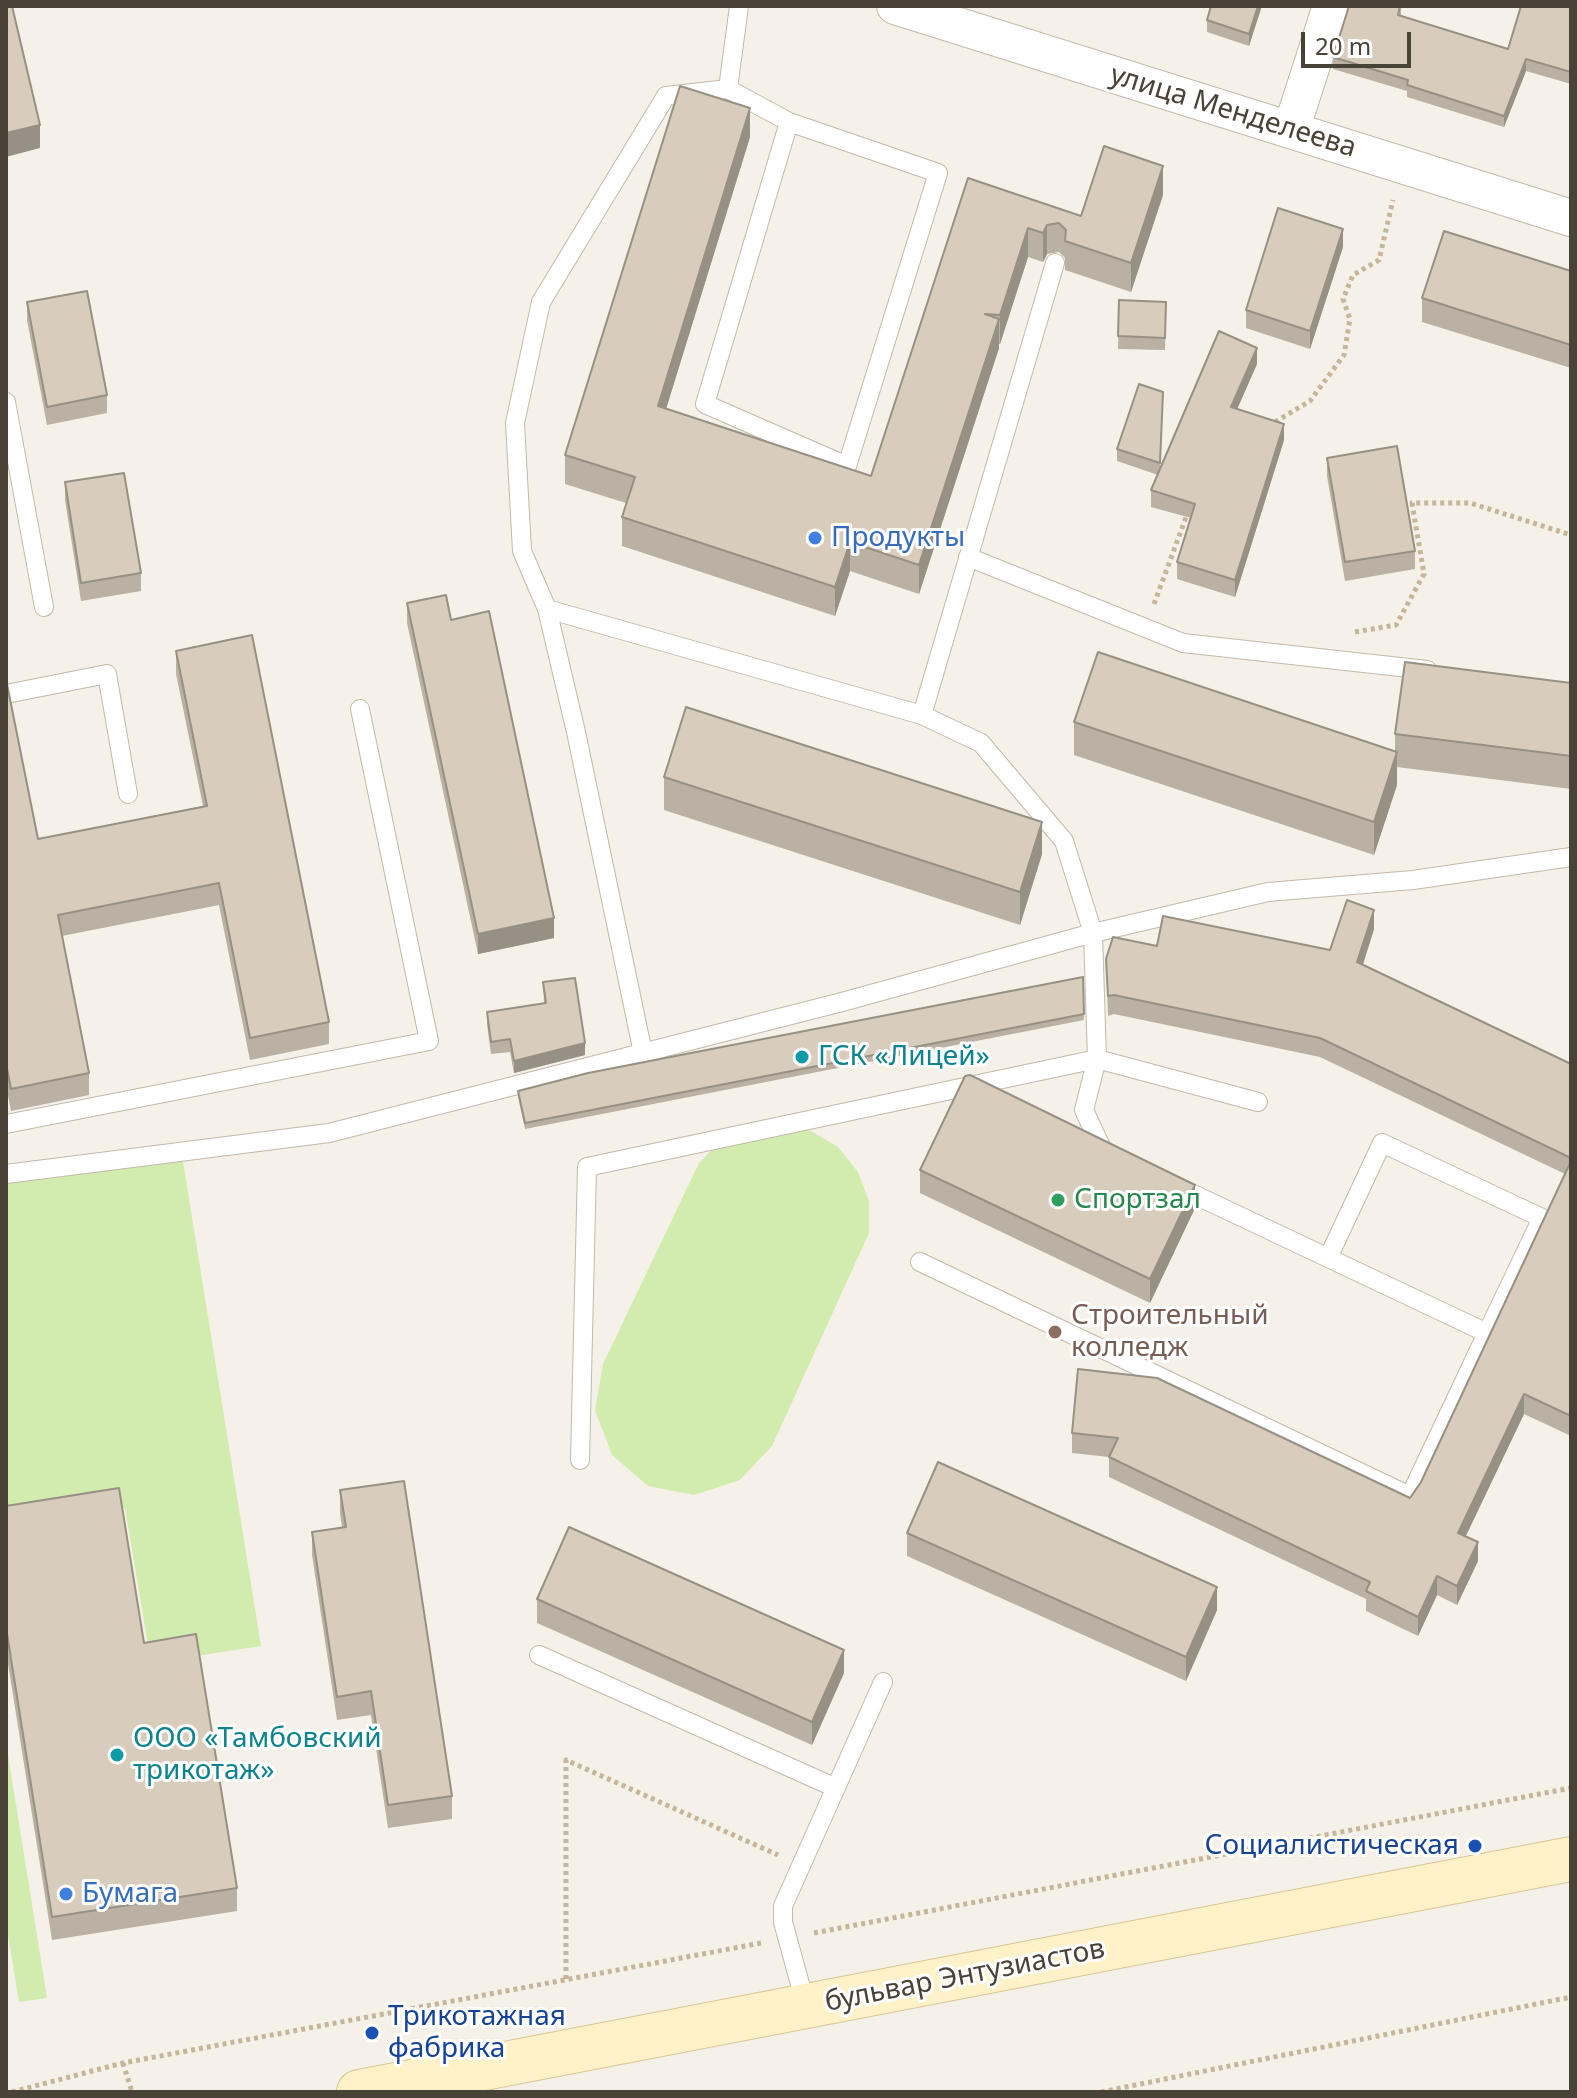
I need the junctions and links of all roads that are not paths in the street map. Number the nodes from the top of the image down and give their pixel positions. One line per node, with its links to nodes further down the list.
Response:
1 (739, 6): 4 (lane)
2 (895, 6): 6 (street, улица Менделеева)
3 (1331, 6): 6 (street)
4 (728, 89): 5 (lane); 12 (lane)
5 (789, 122): 5 (lane)
6 (1291, 130): 7 (street, улица Менделеева)
7 (1571, 218)
8 (1055, 263): 10 (lane)
9 (6, 402): 11 (lane)
10 (968, 557): 13 (lane); 16 (lane)
11 (44, 607)
12 (547, 609): 16 (lane); 20 (lane)
13 (1448, 672)
14 (6, 694): 17 (lane)
15 (360, 709): 23 (lane)
16 (922, 715): 19 (lane)
17 (128, 794)
18 (1571, 857): 19 (lane)
19 (1093, 933): 20 (lane); 21 (lane)
20 (643, 1053): 25 (lane)
21 (1097, 1059): 22 (lane); 24 (lane); 30 (lane)
22 (1258, 1102)
23 (6, 1124)
24 (1117, 1158)
25 (6, 1174)
26 (1159, 1178): 27 (lane)
27 (1328, 1258): 29 (lane); 29 (lane)
28 (920, 1262): 29 (lane)
29 (1487, 1333)
30 (580, 1460)
31 (539, 1655): 33 (lane)
32 (883, 1682): 33 (lane)
33 (836, 1788): 35 (lane)
34 (1571, 1859): 35 (main road, бульвар Энтузиастов)
35 (806, 2006): 36 (main road, бульвар Энтузиастов)
36 (359, 2092)

